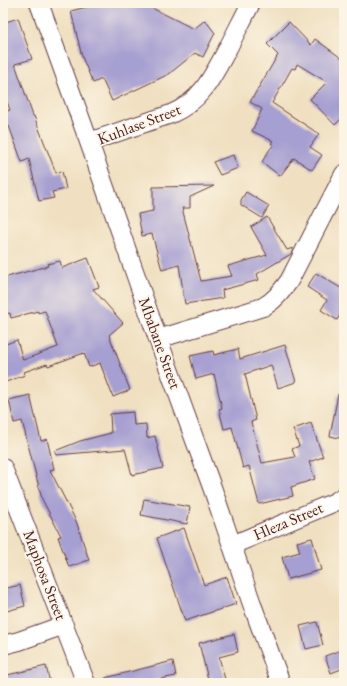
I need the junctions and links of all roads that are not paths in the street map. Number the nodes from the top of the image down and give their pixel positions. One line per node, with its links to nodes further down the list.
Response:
1 (39, 3): 3 (street, Mbabane Street)
2 (251, 3): 3 (street, Kuhlase Street)
3 (90, 142): 5 (street, Mbabane Street)
4 (344, 174): 5 (street)
5 (158, 339): 8 (street, Mbabane Street)
6 (3, 468): 9 (street, Maphosa Street)
7 (344, 496): 8 (street, Hleza Street)
8 (232, 545): 12 (street, Mbabane Street)
9 (64, 625): 10 (street); 11 (street, Maphosa Street)
10 (3, 646)
11 (86, 683)
12 (280, 683)

